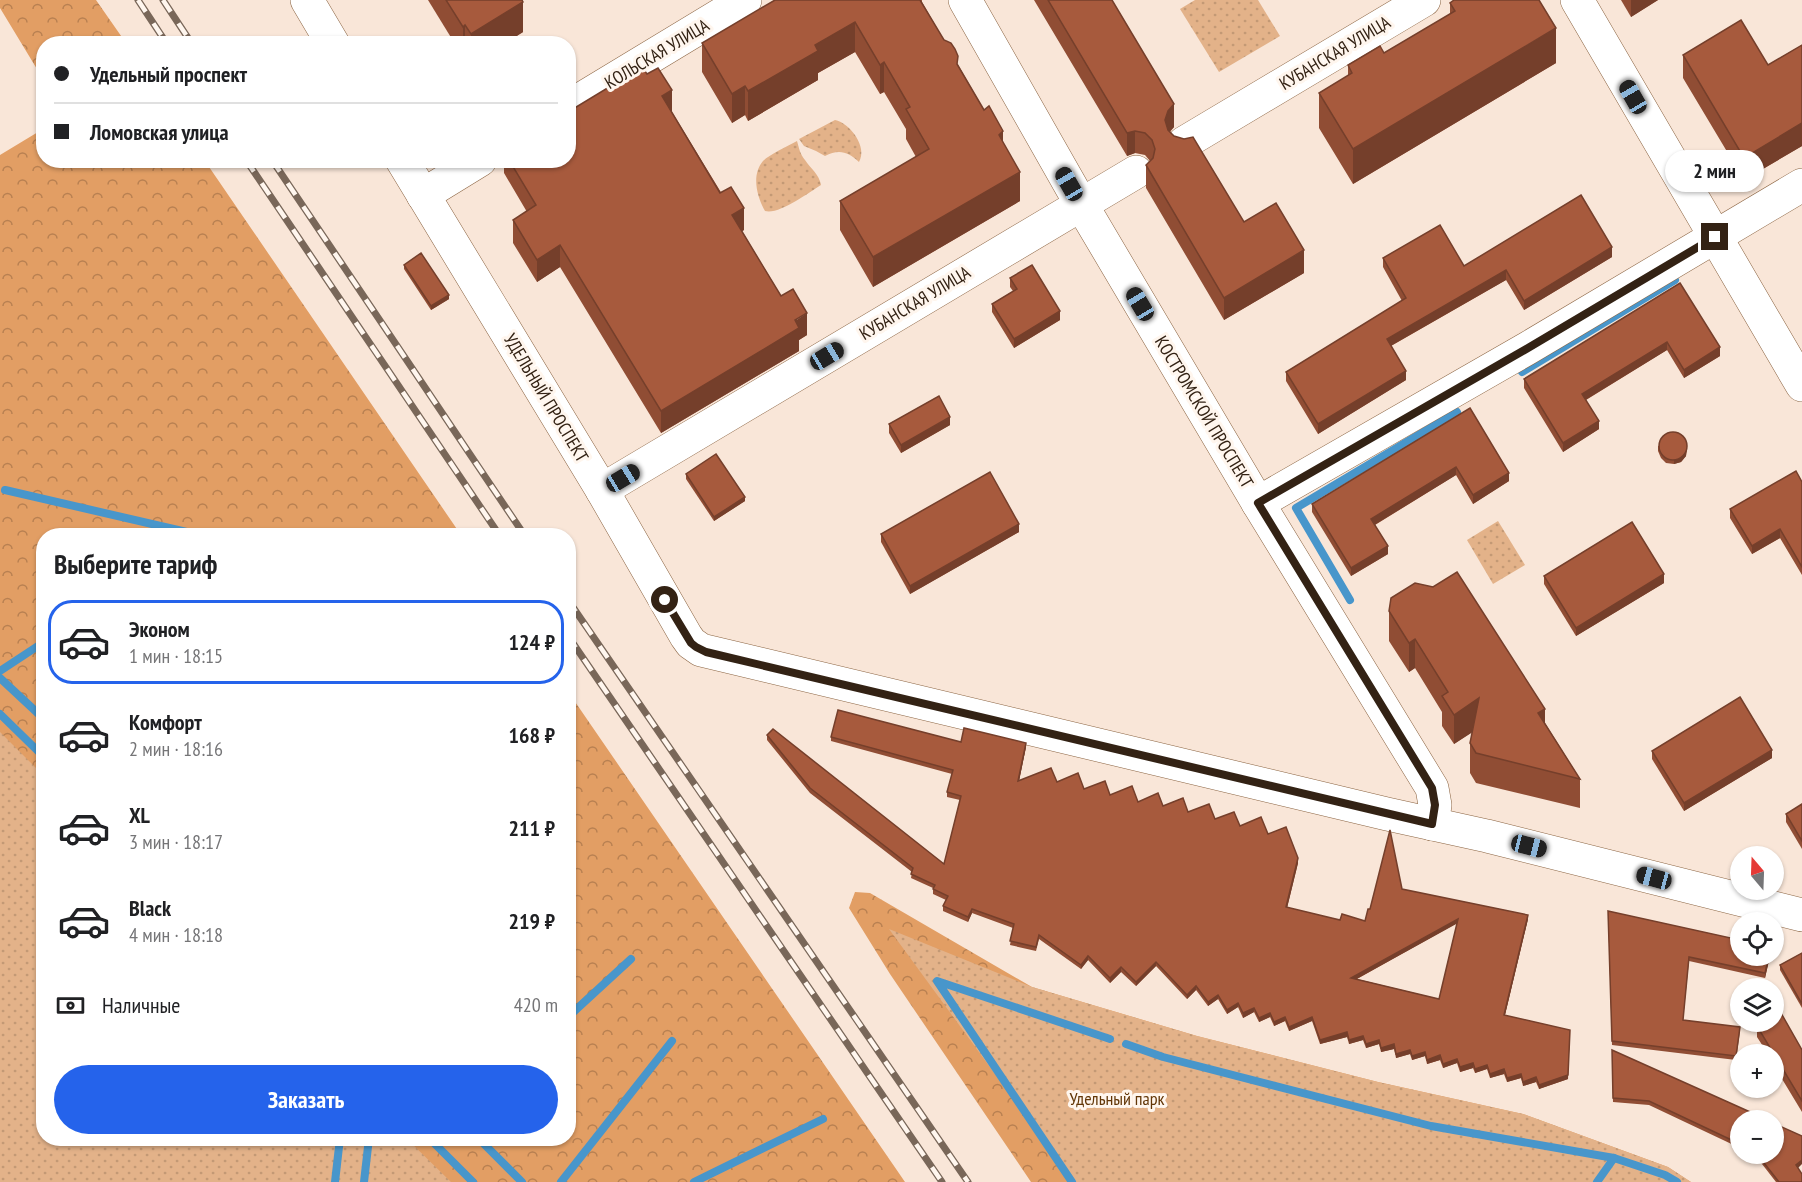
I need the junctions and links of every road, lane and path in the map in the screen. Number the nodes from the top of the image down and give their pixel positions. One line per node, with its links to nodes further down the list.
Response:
1 (307, 0): 6 (street)
2 (745, 0): 7 (street, КОЛЬСКАЯ УЛИЦА)
3 (965, 0): 14 (street, КОСТРОМСКОЙ ПРОСПЕКТ)
4 (1424, 0): 8 (street, КУБАНСКАЯ УЛИЦА)
5 (1576, 0): 15 (street)
6 (328, 36)
7 (576, 102)
8 (1184, 143)
9 (407, 168): 13 (street, УДЕЛЬНЫЙ ПРОСПЕКТ)
10 (467, 168): 13 (street)
11 (1136, 172): 14 (street, КУБАНСКАЯ УЛИЦА)
12 (1802, 185): 15 (street)
13 (423, 195): 17 (street, УДЕЛЬНЫЙ ПРОСПЕКТ)
14 (1081, 204): 17 (street, КУБАНСКАЯ УЛИЦА); 18 (street, КОСТРОМСКОЙ ПРОСПЕКТ)
15 (1715, 237): 16 (street); 18 (street)
16 (1802, 384)
17 (602, 490): 19 (street, УДЕЛЬНЫЙ ПРОСПЕКТ)
18 (1258, 503): 19 (street, КОСТРОМСКОЙ ПРОСПЕКТ)
19 (1432, 824): 20 (street, УДЕЛЬНЫЙ ПРОСПЕКТ)
20 (1802, 915)

